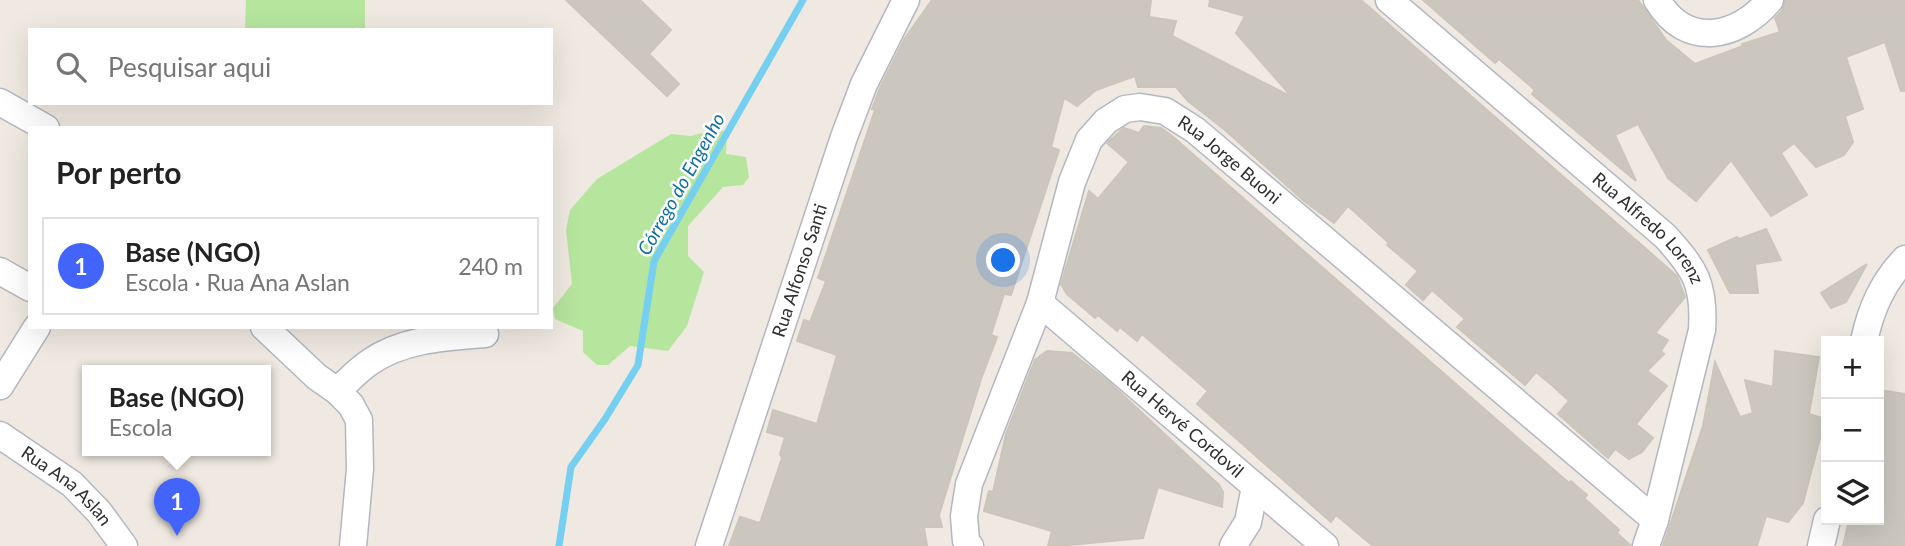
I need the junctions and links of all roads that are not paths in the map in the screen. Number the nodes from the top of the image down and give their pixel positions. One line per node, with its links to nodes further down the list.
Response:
1 (905, 0): 23 (street, Rua Alfonso Santi)
2 (1389, 0): 19 (street, Rua Alfredo Lorenz)
3 (1657, 0): 4 (street)
4 (1770, 0)
5 (0, 102): 6 (street)
6 (42, 126)
7 (1905, 259): 14 (street)
8 (0, 271): 9 (street)
9 (28, 287)
10 (1040, 303): 18 (street, Rua Hervé Cordovil); 19 (street, Rua Jorge Buoni); 24 (street, Rua Jorge Buoni)
11 (36, 329): 15 (street)
12 (266, 329): 16 (street)
13 (485, 334): 16 (street)
14 (1865, 336)
15 (0, 386)
16 (337, 391): 22 (street)
17 (0, 435): 21 (street, Rua Ana Aslan)
18 (1255, 487): 25 (street); 26 (street, Rua Hervé Cordovil)
19 (1655, 520): 27 (street, Rua Alfredo Lorenz)
20 (1826, 525): 28 (street)
21 (124, 546)
22 (353, 546)
23 (709, 546)
24 (970, 546)
25 (1233, 546)
26 (1325, 546)
27 (1646, 546)
28 (1821, 546)

